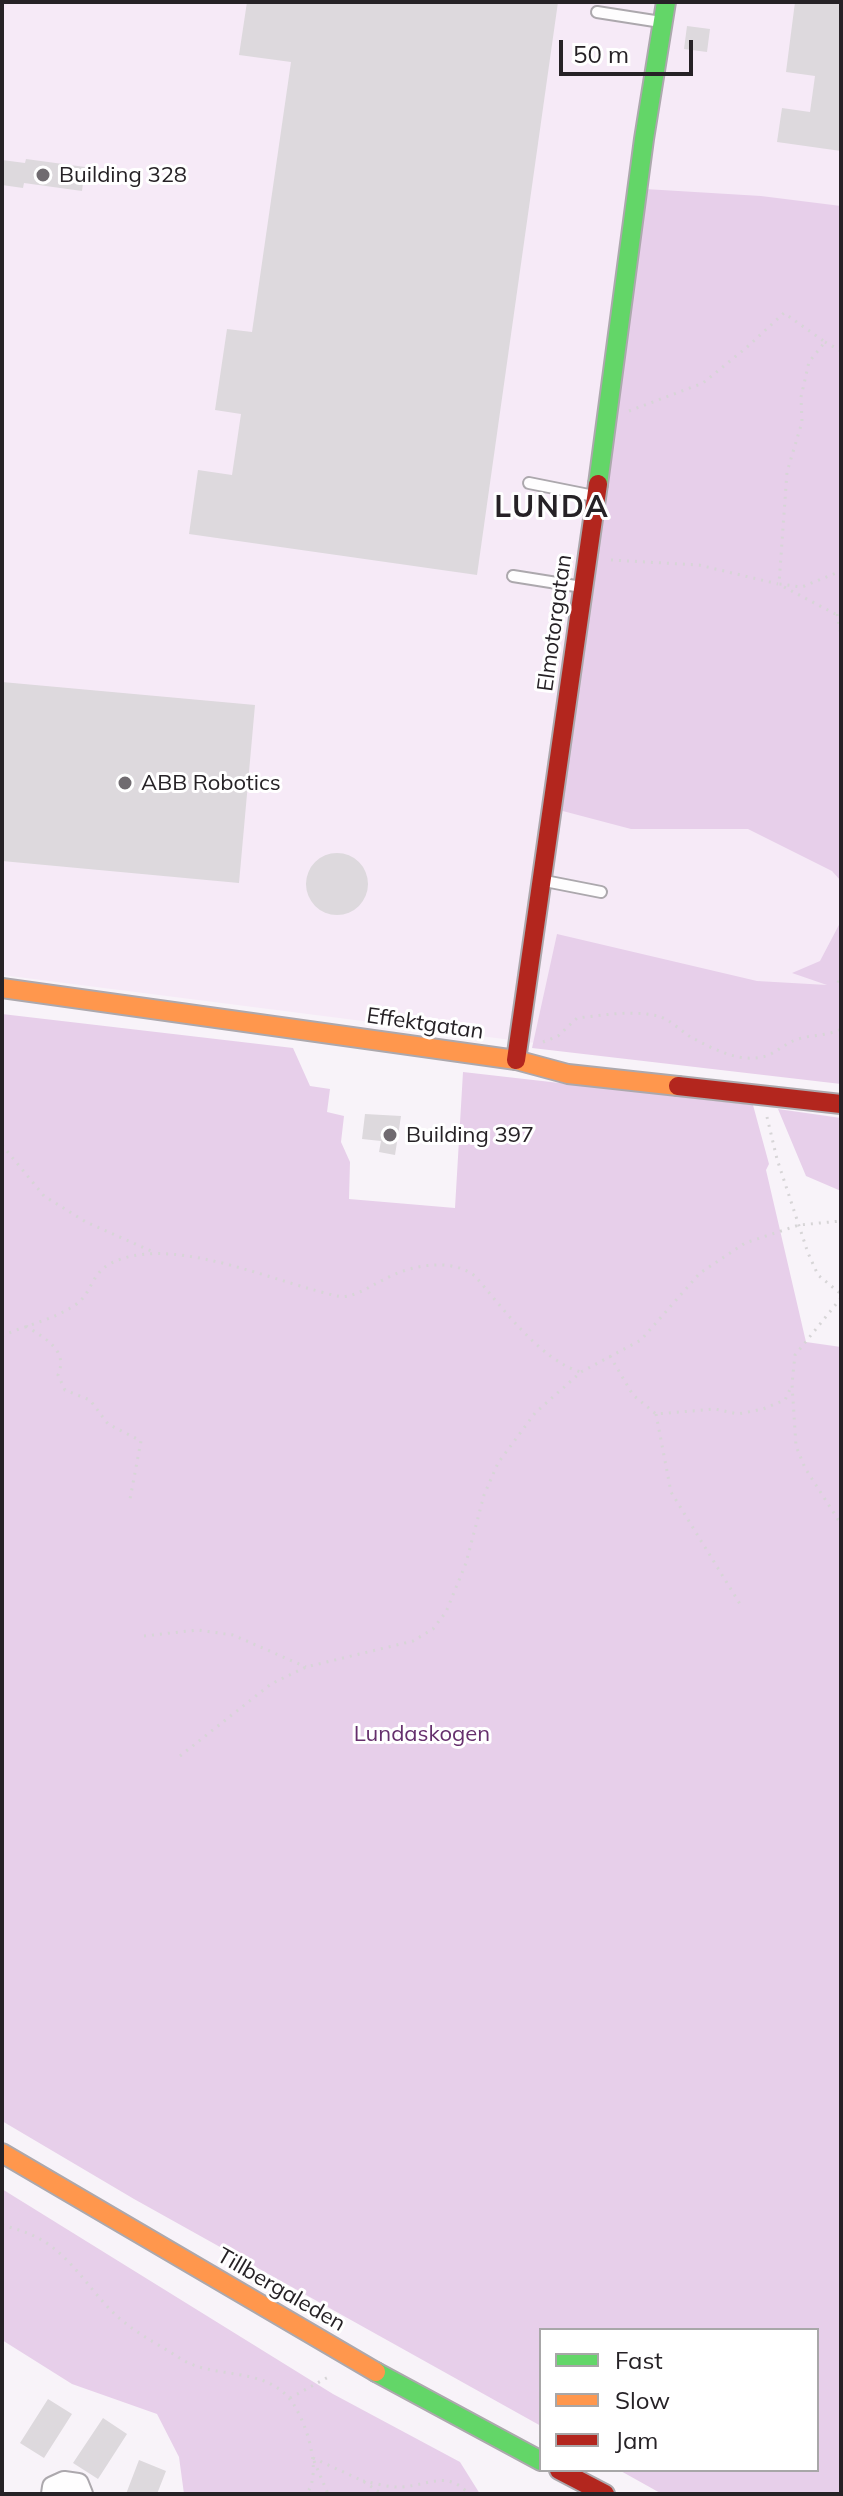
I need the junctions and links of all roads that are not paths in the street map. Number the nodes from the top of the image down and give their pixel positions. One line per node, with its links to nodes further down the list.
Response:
1 (666, 2): 3 (street, Elmotorgatan)
2 (597, 12): 3 (lane)
3 (663, 22): 5 (street, Elmotorgatan)
4 (529, 483): 5 (lane)
5 (596, 496): 7 (street, Elmotorgatan)
6 (513, 576): 7 (lane)
7 (584, 587): 8 (street, Elmotorgatan)
8 (543, 881): 9 (lane); 11 (street, Elmotorgatan)
9 (601, 892)
10 (2, 988): 11 (street, Effektgatan)
11 (516, 1060): 12 (street, Effektgatan)
12 (841, 1104)
13 (2, 2153): 14 (street, Tillbergaleden)
14 (539, 2460)
15 (563, 2472): 18 (street)
16 (52, 2494): 17 (street)
17 (82, 2494)
18 (605, 2494)

